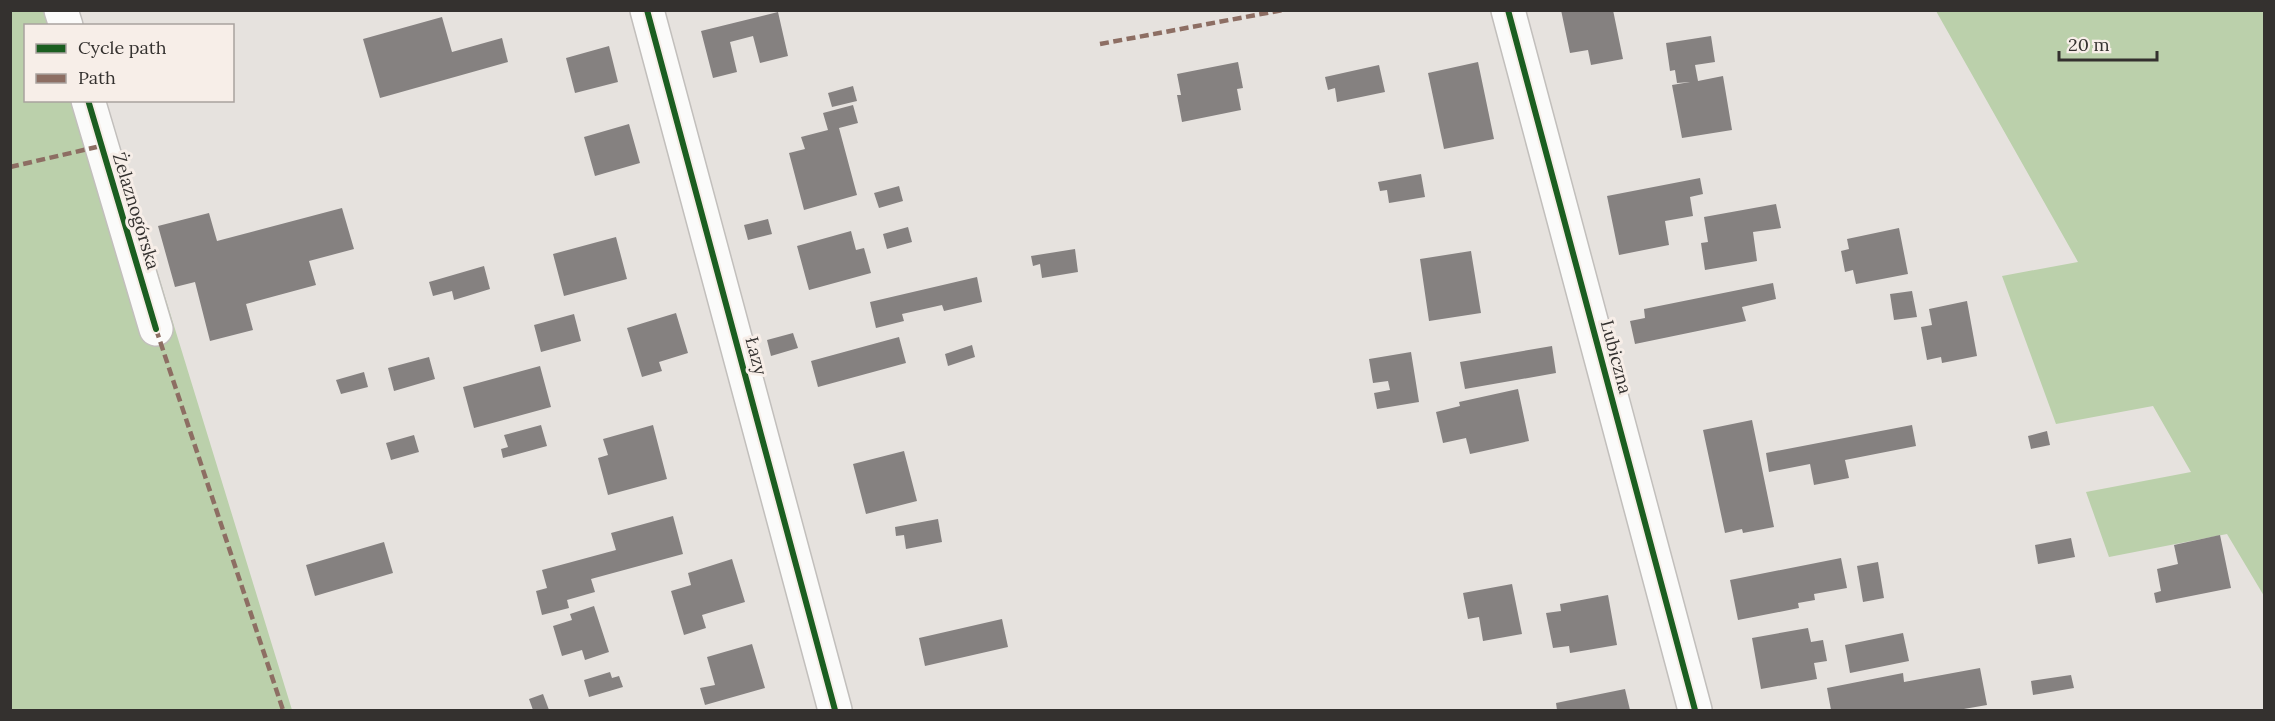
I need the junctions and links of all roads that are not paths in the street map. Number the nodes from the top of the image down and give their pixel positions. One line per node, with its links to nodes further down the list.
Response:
1 (647, 10): 5 (street, Łazy)
2 (1508, 10): 6 (street, Lubiczna)
3 (89, 102): 4 (street, Żelaznogórska)
4 (156, 329)
5 (835, 711)
6 (1695, 711)

